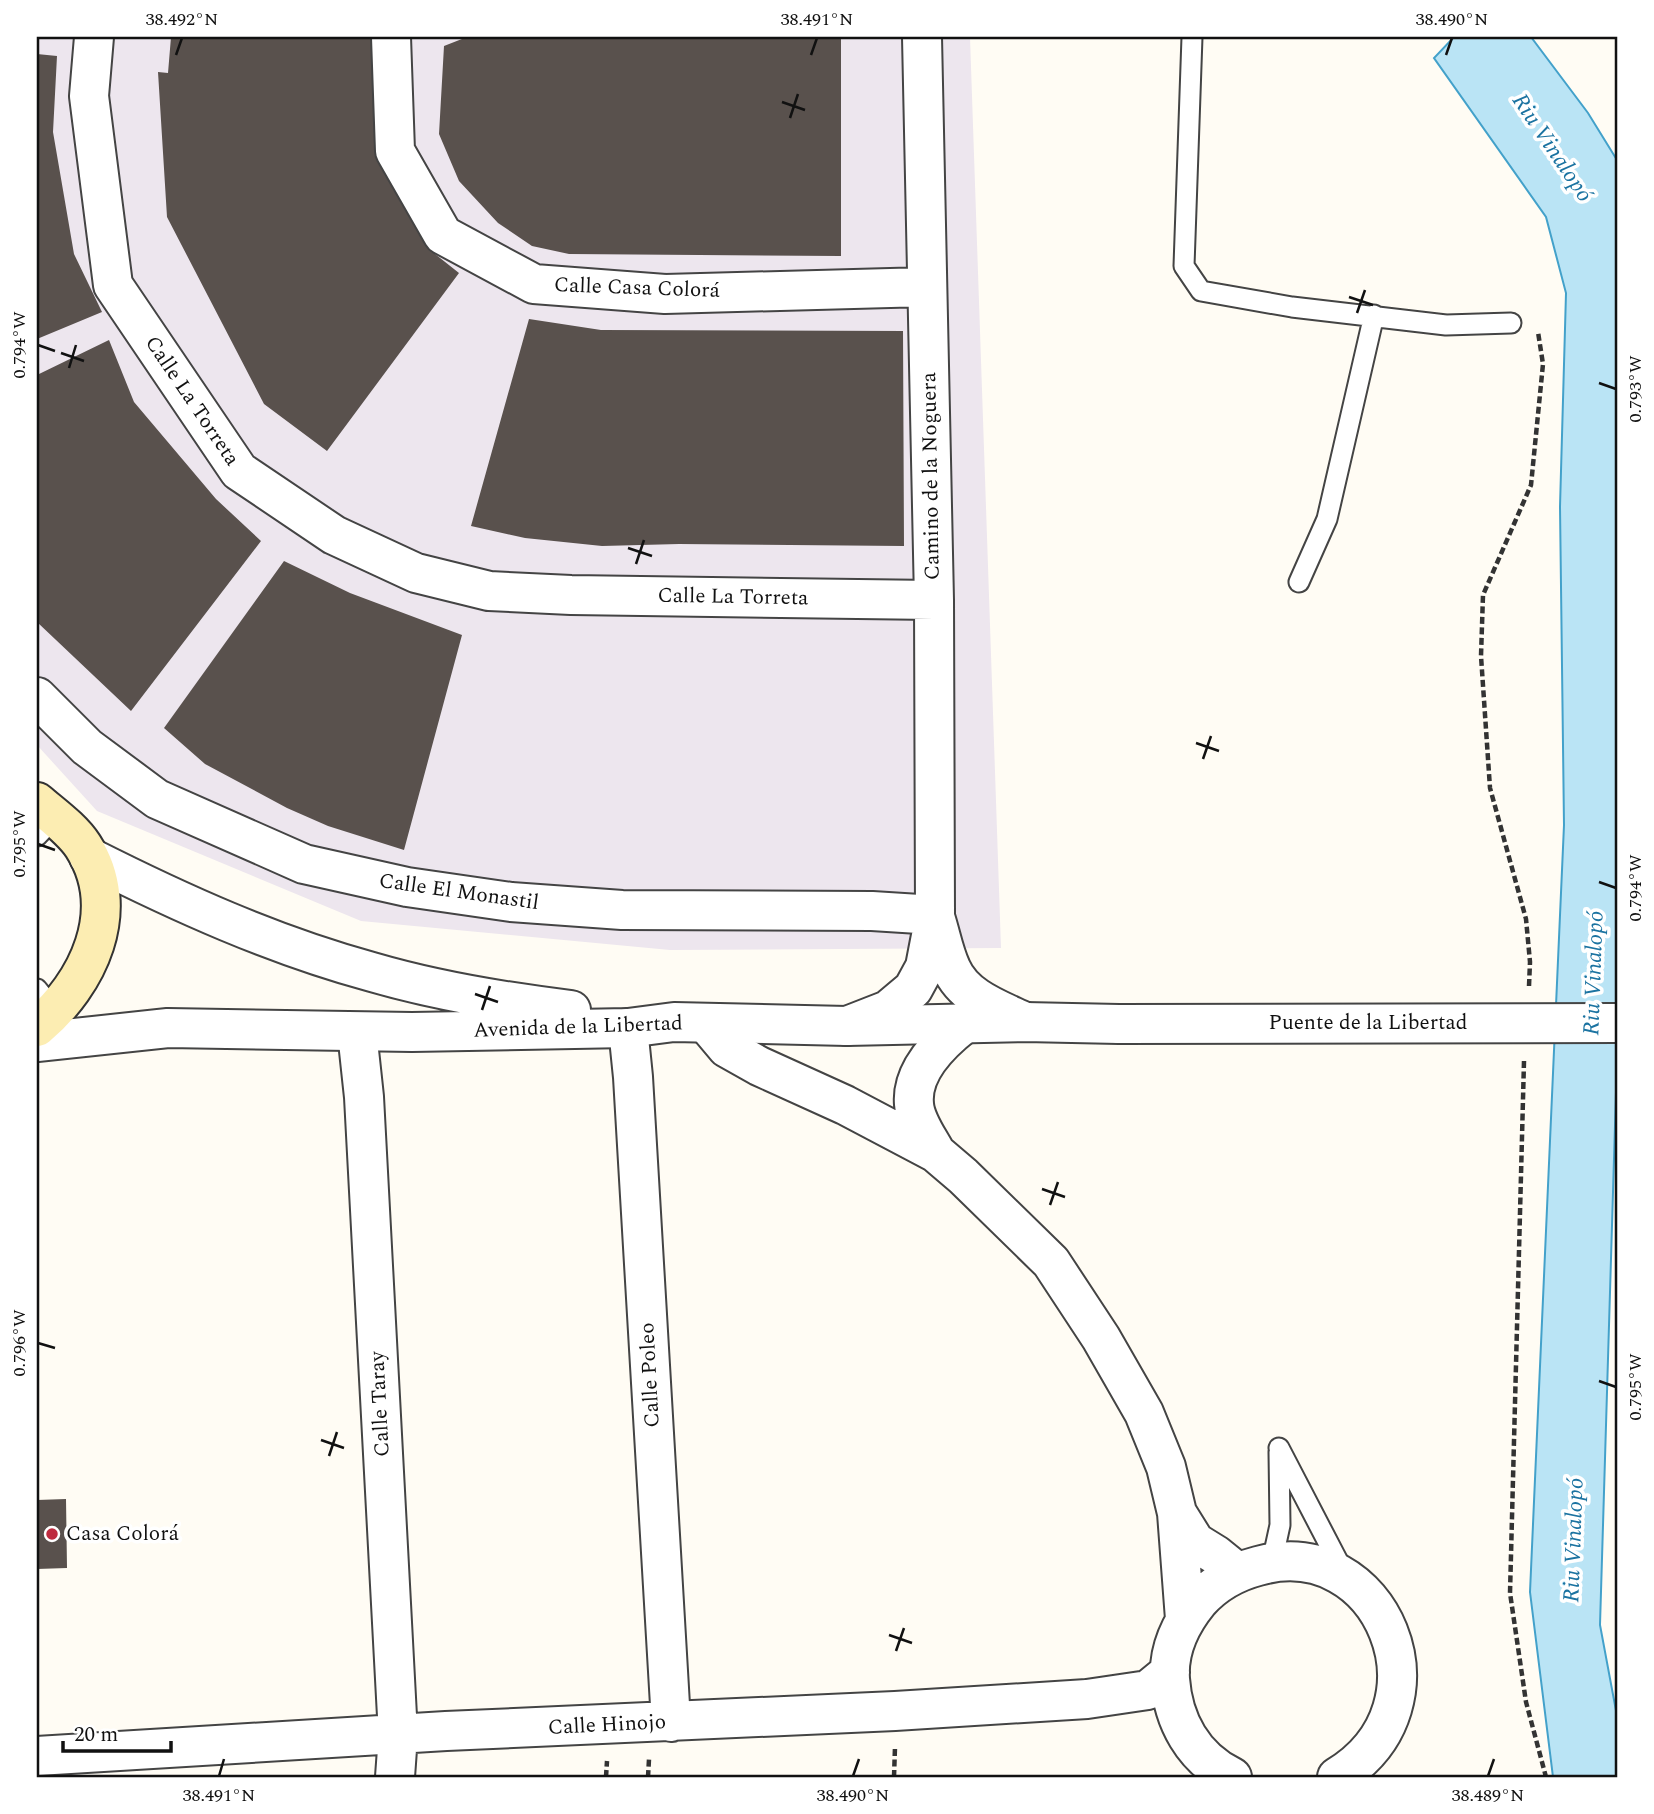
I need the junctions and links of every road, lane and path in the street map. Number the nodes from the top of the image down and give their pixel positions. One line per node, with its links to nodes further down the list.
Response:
1 (94, 37): 9 (street, Calle La Torreta)
2 (391, 37): 5 (street, Calle Casa Colorá)
3 (922, 37): 5 (street, Camino de la Noguera)
4 (1192, 37): 6 (lane)
5 (927, 287): 9 (street, Camino de la Noguera)
6 (1374, 315): 7 (lane); 8 (lane)
7 (1511, 323): 14 (path)
8 (1299, 582)
9 (934, 600): 13 (street, Camino de la Noguera)
10 (37, 697): 13 (street, Calle El Monastil)
11 (43, 819): 12 (main road)
12 (89, 857): 15 (main road); 16 (street)
13 (935, 915): 17 (street); 21 (street)
14 (1529, 990)
15 (41, 1018): 23 (street, Avenida de la Libertad)
16 (690, 1022): 21 (street, Avenida de la Libertad); 22 (street, Avenida de la Libertad); 25 (street)
17 (1025, 1022): 19 (street, Avenida de la Libertad); 20 (street, Avenida de la Libertad)
18 (1617, 1023): 20 (street, Puente de la Libertad, bridge)
19 (964, 1024): 21 (street, Avenida de la Libertad); 25 (street)
20 (1119, 1024)
21 (848, 1026)
22 (628, 1028): 23 (street, Avenida de la Libertad); 31 (street, Calle Poleo)
23 (357, 1032): 32 (street, Calle Taray)
24 (1525, 1058): 42 (path)
25 (936, 1153): 26 (street)
26 (1177, 1513): 27 (street); 29 (street)
27 (1255, 1567): 28 (street); 28 (lane); 29 (street)
28 (1348, 1581): 35 (street)
29 (1185, 1619): 30 (street)
30 (1170, 1672): 31 (street, Calle Hinojo); 36 (street)
31 (671, 1722): 32 (street, Calle Hinojo)
32 (398, 1735): 37 (street, Calle Hinojo); 38 (street, Calle Taray)
33 (37, 1756): 37 (street, Calle Hinojo)
34 (649, 1759): 39 (path)
35 (1374, 1760): 41 (street)
36 (1197, 1762): 40 (street)
37 (128, 1764)
38 (395, 1777)
39 (648, 1777)
40 (1232, 1777)
41 (1337, 1777)
42 (1546, 1777)

